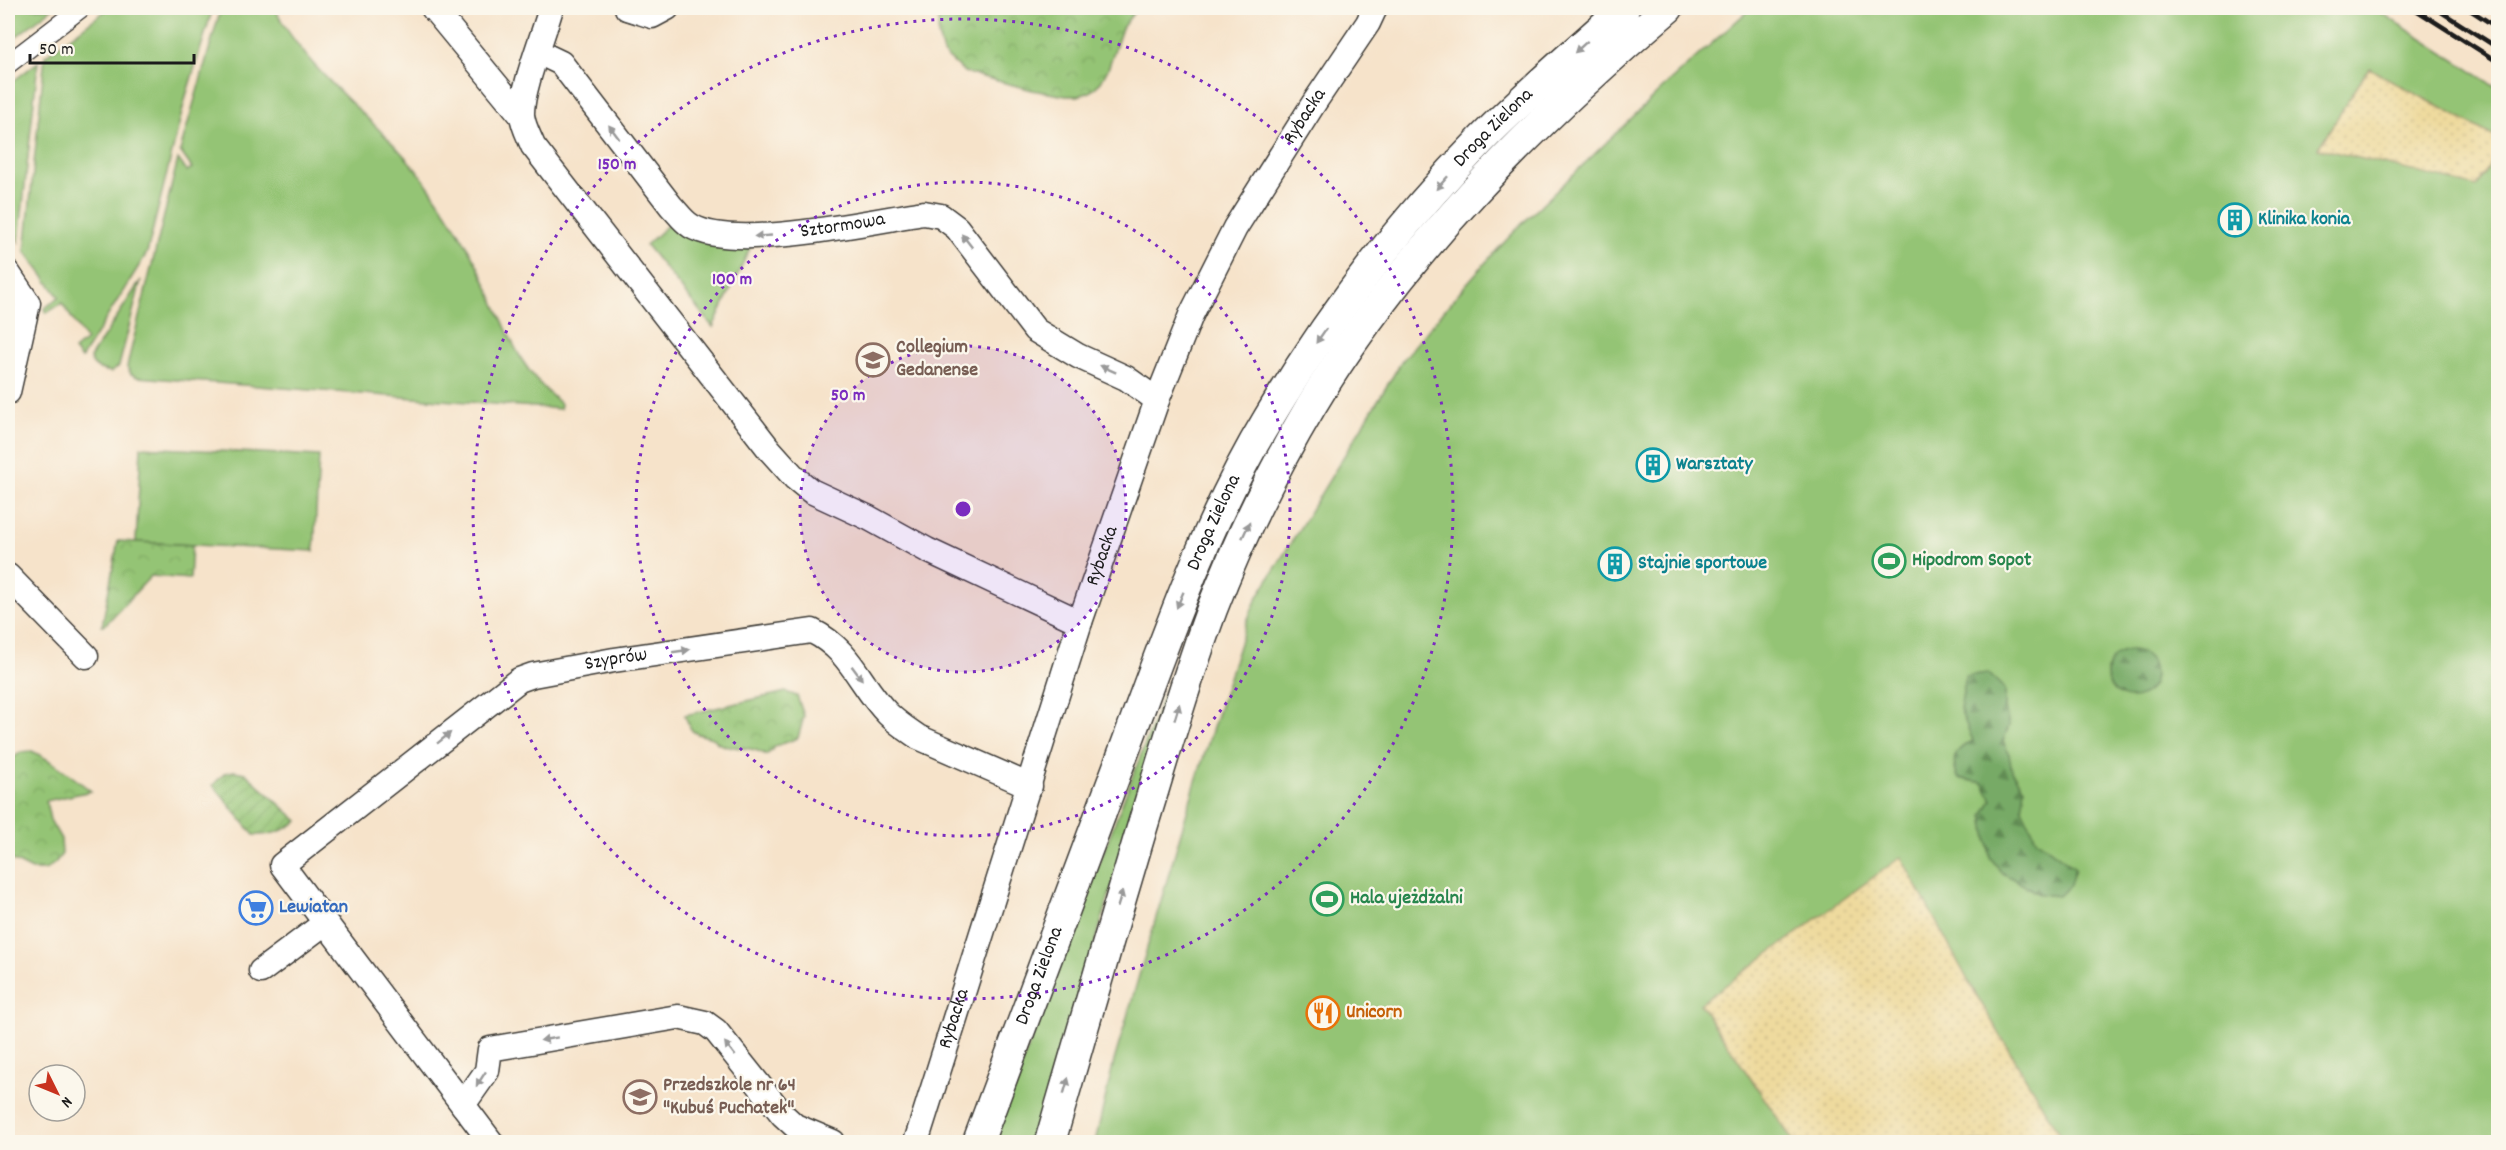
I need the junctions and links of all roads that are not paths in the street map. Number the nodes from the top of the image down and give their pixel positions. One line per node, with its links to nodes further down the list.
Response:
1 (81, 8): 10 (street)
2 (433, 8): 11 (street)
3 (551, 8): 9 (street)
4 (627, 8): 5 (street)
5 (667, 8)
6 (1375, 8): 14 (street, Rybacka)
7 (1624, 8): 25 (street, Droga Zielona, one-way to 25)
8 (1668, 8): 26 (street, Droga Zielona, one-way to 8)
9 (538, 52): 11 (street); 14 (street, Sztormowa, one-way to 9)
10 (8, 64)
11 (522, 116): 16 (street)
12 (8, 273): 13 (street)
13 (8, 392)
14 (1157, 400): 16 (street, Rybacka)
15 (8, 576): 17 (street)
16 (1080, 622): 18 (street, Rybacka)
17 (86, 656)
18 (1030, 786): 19 (street, Szyprów, one-way to 18); 24 (street, Rybacka)
19 (326, 923): 20 (street); 21 (street, Szyprów)
20 (261, 971)
21 (463, 1105): 22 (street, Szyprów); 23 (street, one-way to 21)
22 (491, 1143)
23 (833, 1143)
24 (916, 1143)
25 (978, 1143)
26 (1050, 1143)

